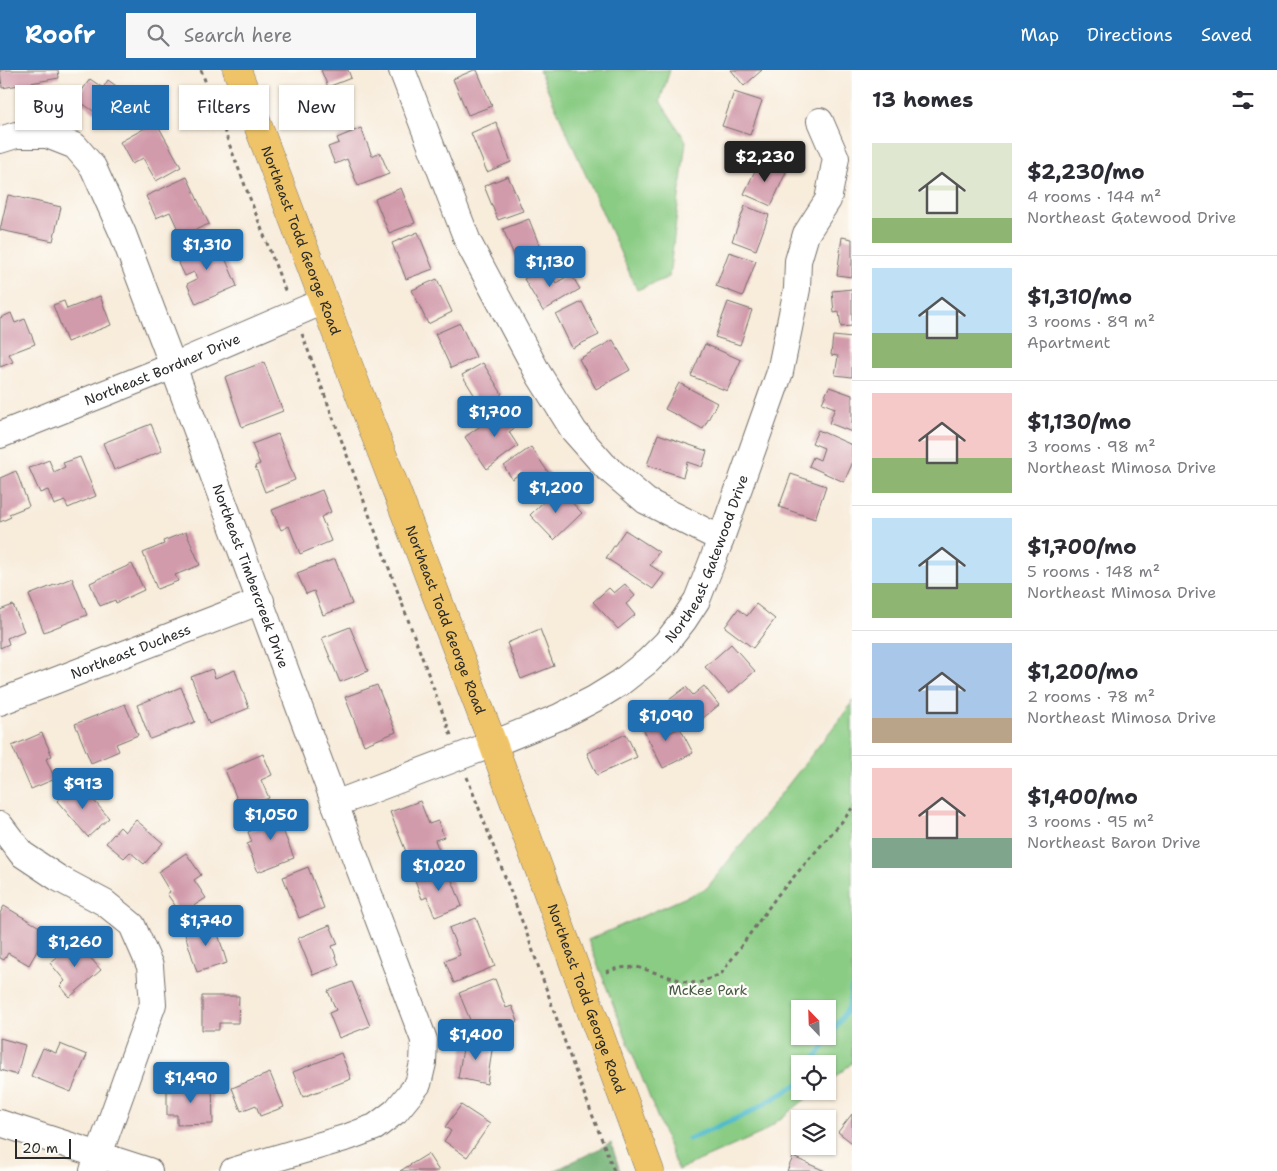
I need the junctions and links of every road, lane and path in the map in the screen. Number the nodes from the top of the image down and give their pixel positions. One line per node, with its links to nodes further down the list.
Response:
1 (201, 70): 7 (path)
2 (238, 70): 6 (main road, Northeast Todd George Road)
3 (402, 70): 10 (street)
4 (820, 121): 10 (street, Northeast Gatewood Drive)
5 (0, 140): 8 (street, Northeast Timbercreek Drive)
6 (324, 301): 7 (street, Northeast Bordner Drive); 13 (main road, Northeast Todd George Road)
7 (294, 314): 8 (street, Northeast Bordner Drive); 14 (path)
8 (174, 366): 9 (street, Northeast Bordner Drive); 11 (street, Northeast Timbercreek Drive)
9 (0, 435)
10 (721, 538): 13 (street, Northeast Gatewood Drive)
11 (261, 601): 12 (street, Northeast Duchess); 15 (street, Northeast Timbercreek Drive)
12 (0, 702)
13 (493, 744): 14 (street, Northeast Gatewood Drive); 24 (main road, Northeast Todd George Road)
14 (459, 757): 15 (street, Northeast Gatewood Drive); 23 (path)
15 (335, 804): 22 (street, Northeast Timbercreek Drive)
16 (852, 808): 18 (path)
17 (0, 825): 20 (street)
18 (606, 972)
19 (0, 1123): 20 (street)
20 (96, 1164): 21 (street)
21 (149, 1171)
22 (233, 1171)
23 (614, 1171)
24 (650, 1171)

